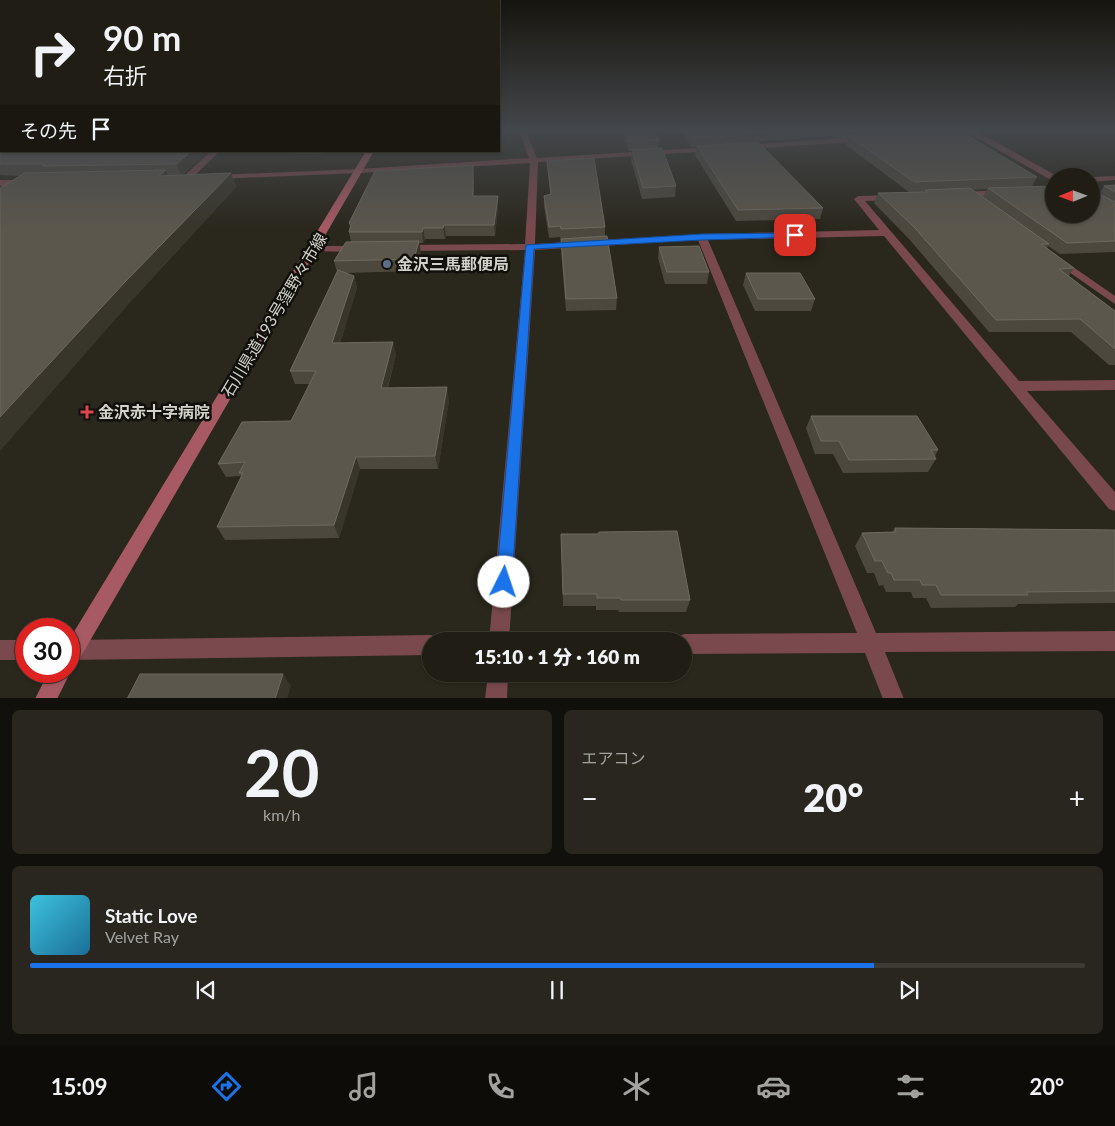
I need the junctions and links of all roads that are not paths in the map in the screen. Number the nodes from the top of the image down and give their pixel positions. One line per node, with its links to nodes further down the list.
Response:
1 (203, 164): 12 (street)
2 (363, 164): 6 (main road, 石川県道193号窪野々市線)
3 (477, 164): 6 (street)
4 (534, 164): 23 (street)
5 (1028, 164): 7 (street)
6 (359, 171): 9 (street); 26 (main road, 石川県道193号窪野々市線)
7 (1045, 173)
8 (195, 178): 12 (street)
9 (205, 178)
10 (1115, 178): 13 (street)
11 (176, 179): 12 (street)
12 (186, 179)
13 (1100, 179)
14 (0, 183): 15 (street)
15 (36, 183)
16 (1016, 193): 18 (street)
17 (951, 195): 18 (street)
18 (969, 195): 20 (street)
19 (904, 197): 21 (street)
20 (984, 206)
21 (888, 233): 22 (street); 30 (street)
22 (702, 237): 23 (street); 36 (street)
23 (530, 247): 25 (street); 32 (street)
24 (372, 248): 26 (street)
25 (392, 248)
26 (313, 249): 33 (main road, 石川県道193号窪野々市線)
27 (1054, 256): 28 (street)
28 (1115, 300)
29 (1115, 385): 30 (street)
30 (1016, 386): 31 (street)
31 (1115, 504)
32 (501, 632)
33 (80, 635)
34 (1115, 641): 36 (street)
35 (692, 644): 36 (street)
36 (872, 644): 45 (street)
37 (422, 645): 40 (street)
38 (0, 650): 39 (street)
39 (15, 650)
40 (80, 652)
41 (497, 682): 44 (street)
42 (54, 683): 43 (main road)
43 (45, 698)
44 (496, 698)
45 (894, 698)

